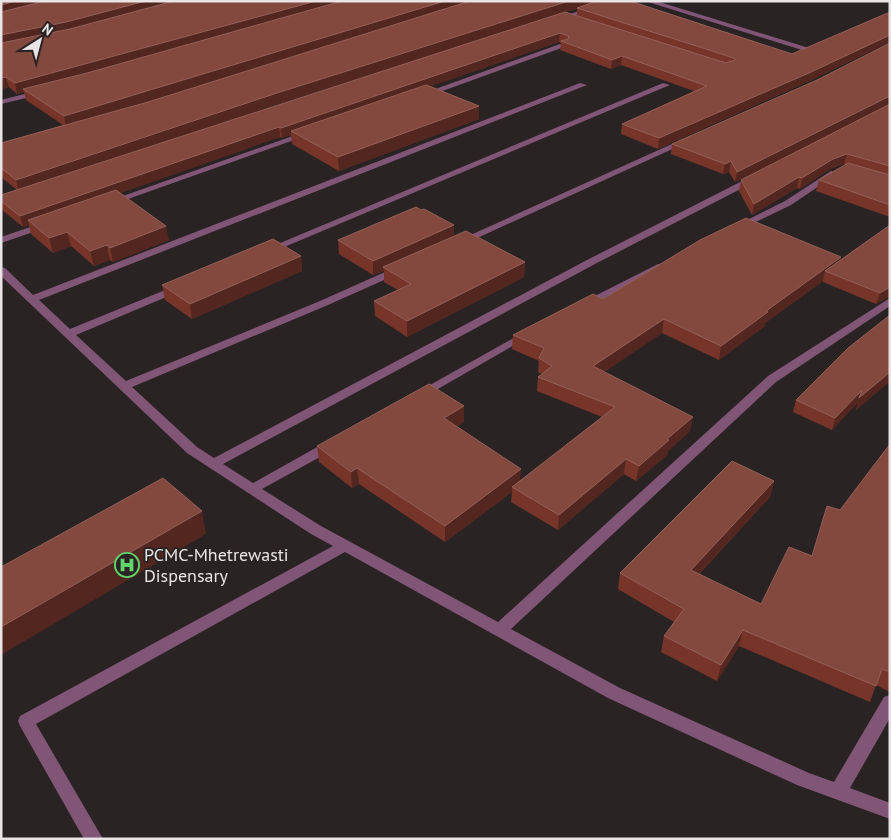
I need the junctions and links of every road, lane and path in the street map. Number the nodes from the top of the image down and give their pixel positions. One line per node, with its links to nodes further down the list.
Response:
1 (613, 1): 3 (street)
2 (648, 1): 7 (street)
3 (565, 17): 4 (street); 5 (street)
4 (574, 20)
5 (550, 22)
6 (563, 46): 11 (street)
7 (805, 48)
8 (582, 85): 27 (street)
9 (666, 85): 22 (street)
10 (48, 90): 12 (street)
11 (413, 98)
12 (1, 102)
13 (319, 130): 17 (street)
14 (696, 137): 21 (street)
15 (840, 170): 19 (street)
16 (768, 172): 35 (street)
17 (104, 205)
18 (57, 221): 20 (street)
19 (726, 233)
20 (1, 240)
21 (448, 248)
22 (252, 257)
23 (673, 260): 29 (street)
24 (403, 267): 32 (street)
25 (1, 270): 27 (street)
26 (188, 284): 31 (street)
27 (32, 299): 31 (street)
28 (890, 300): 38 (street)
29 (575, 308)
30 (540, 326): 33 (street)
31 (68, 334): 32 (street)
32 (124, 386): 35 (street)
33 (413, 398)
34 (345, 437): 36 (street)
35 (213, 464): 36 (street)
36 (252, 490): 37 (street)
37 (345, 546): 38 (street); 42 (street)
38 (499, 631): 40 (street)
39 (890, 702): 40 (street)
40 (838, 792): 41 (street)
41 (890, 811)
42 (94, 839)

